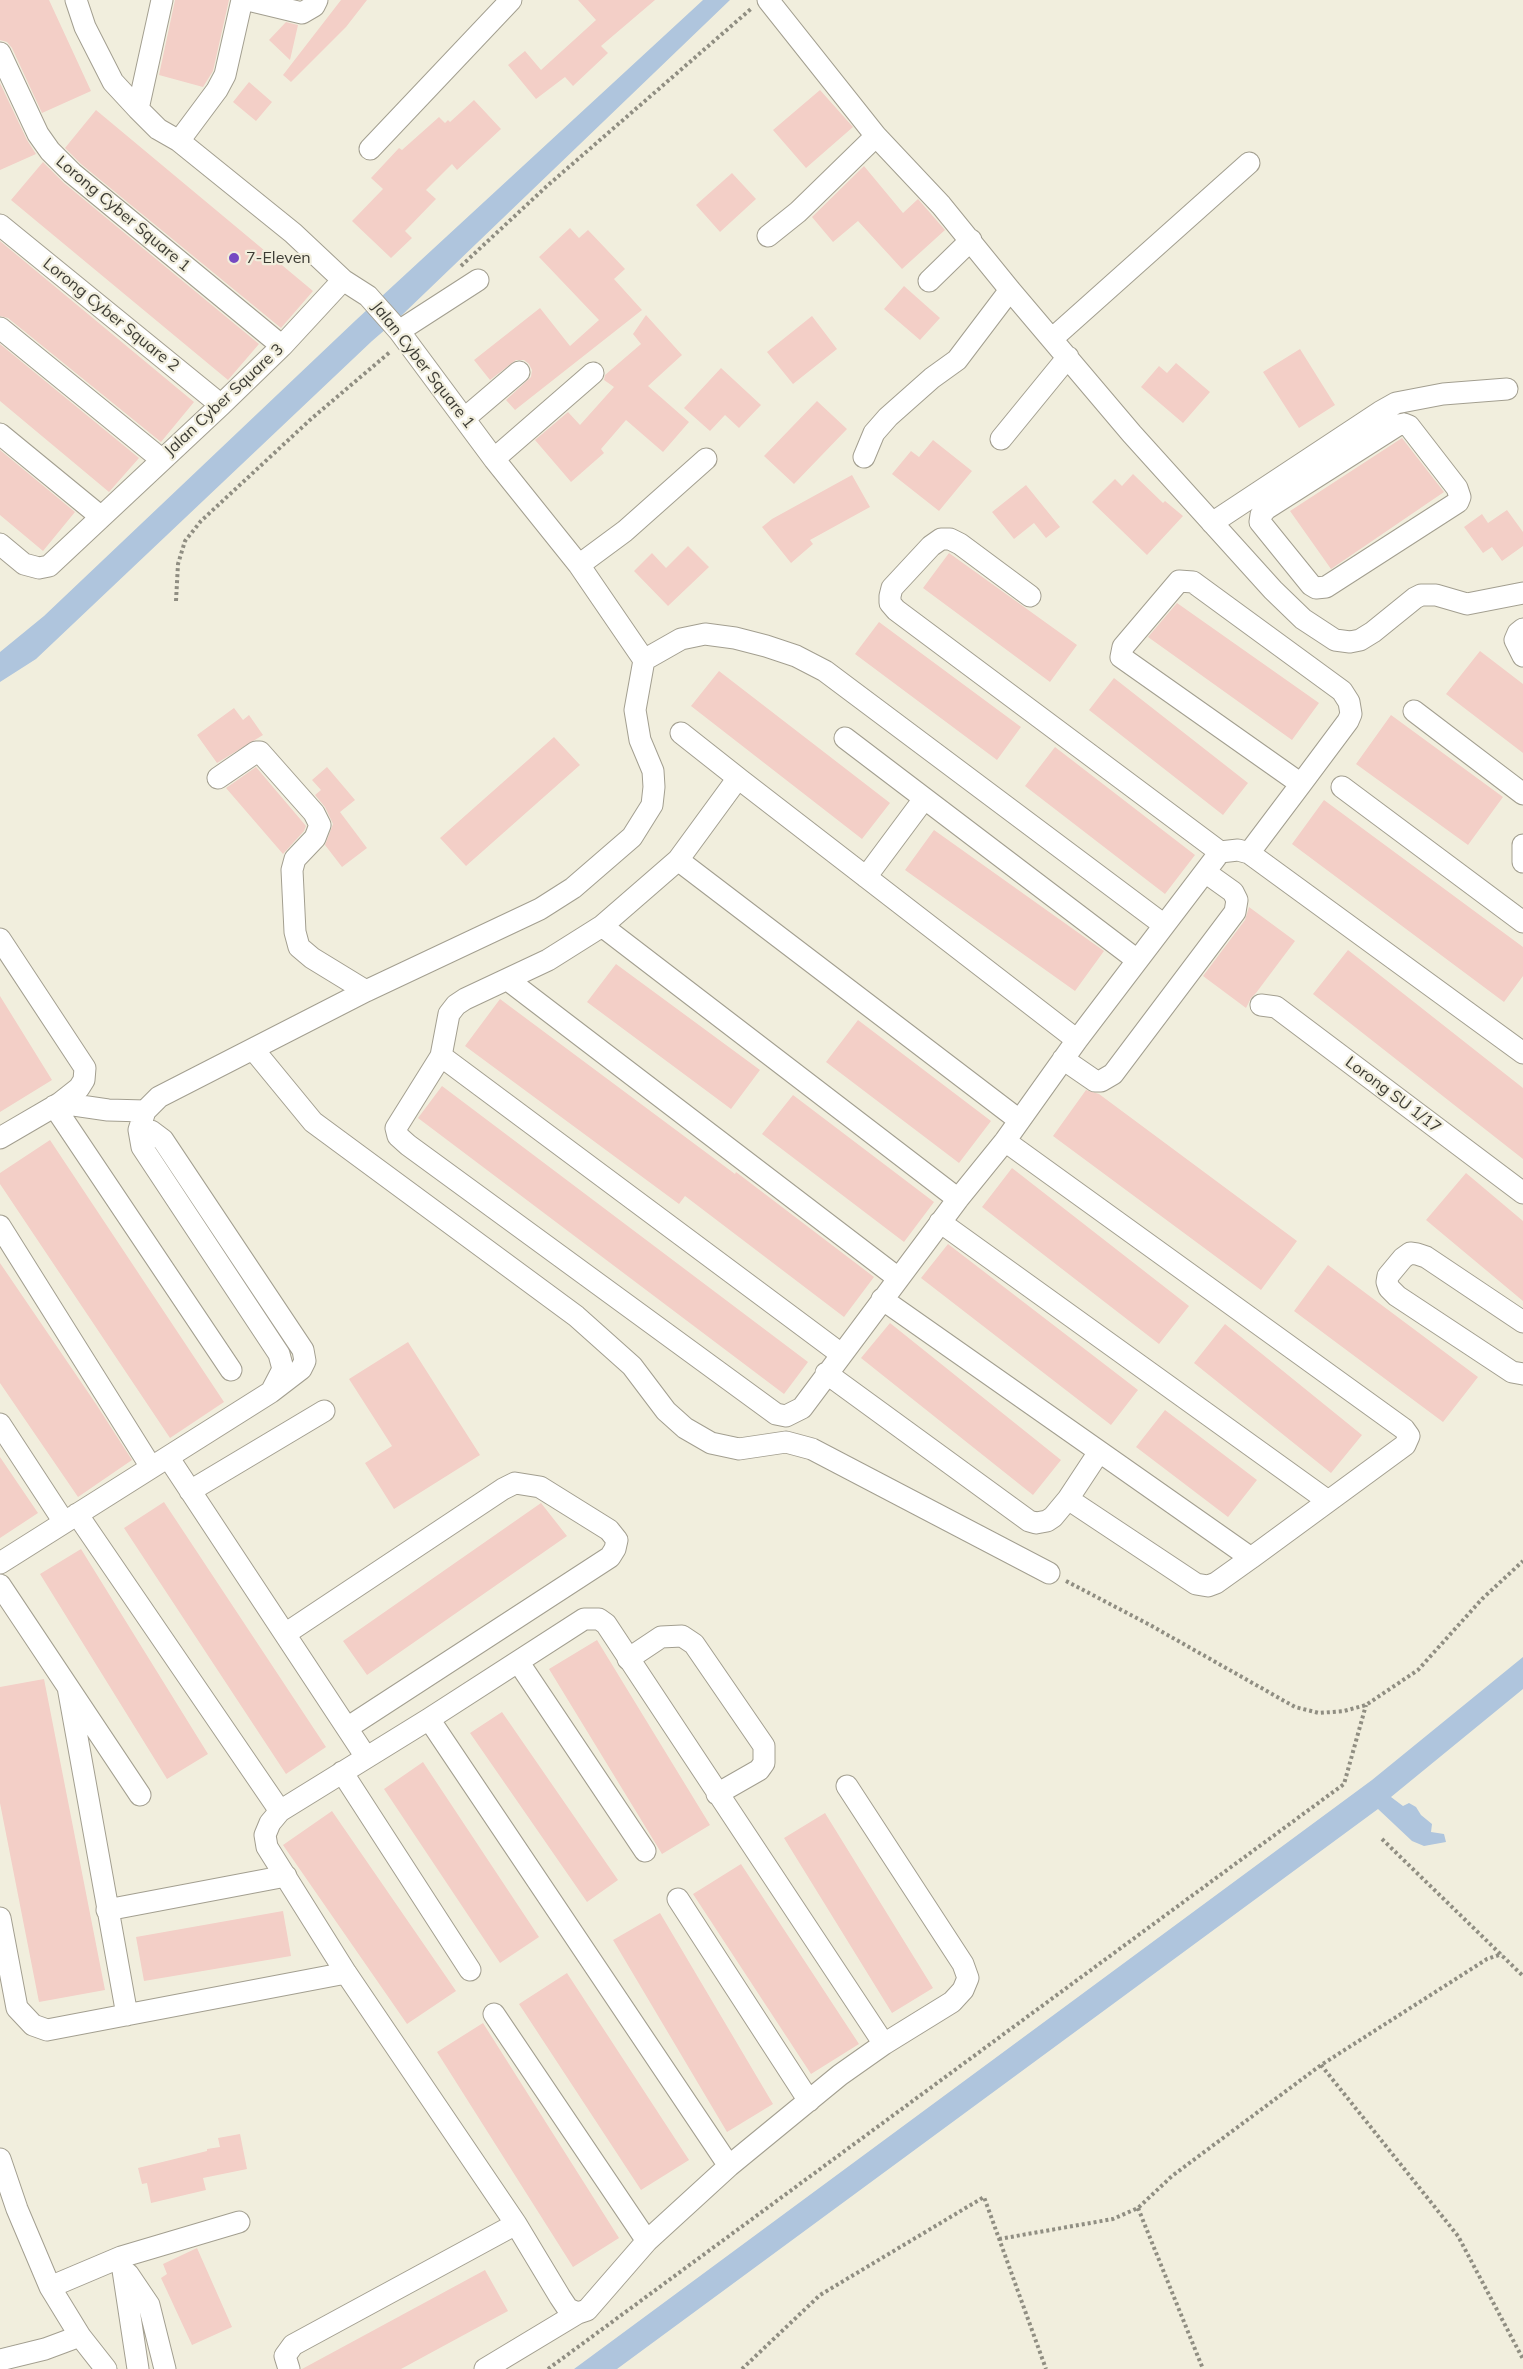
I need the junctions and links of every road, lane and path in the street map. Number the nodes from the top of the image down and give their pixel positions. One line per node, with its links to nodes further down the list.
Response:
1 (76, 0): 9 (street, Jalan Cyber Square 1)
2 (162, 0): 9 (street)
3 (242, 0): 11 (street)
4 (248, 0): 5 (street)
5 (317, 0)
6 (511, 0): 12 (street)
7 (760, 4): 10 (street); 17 (path)
8 (0, 52): 25 (street, Lorong Cyber Square 1)
9 (138, 109): 11 (street, Jalan Cyber Square 1)
10 (876, 136): 15 (street); 16 (street)
11 (179, 141): 18 (street, Jalan Cyber Square 1)
12 (370, 149)
13 (1249, 163): 24 (street)
14 (0, 225): 30 (street, Lorong Cyber Square 2)
15 (768, 236)
16 (970, 240): 20 (street); 21 (street)
17 (459, 267)
18 (343, 280): 23 (street, Jalan Cyber Square 1); 25 (street, Jalan Cyber Square 3)
19 (478, 280): 23 (street)
20 (929, 281)
21 (1010, 290): 24 (street); 34 (street)
22 (0, 328): 35 (street)
23 (398, 331): 31 (street, Jalan Cyber Square 1); 46 (path)
24 (1053, 338): 26 (street)
25 (282, 346): 30 (street, Jalan Cyber Square 3)
26 (1068, 357): 33 (street); 41 (street)
27 (519, 372): 31 (street)
28 (593, 373): 36 (street)
29 (1507, 389): 38 (street)
30 (221, 405): 35 (street, Jalan Cyber Square 3)
31 (465, 418): 36 (street, Jalan Cyber Square 1)
32 (0, 434): 40 (street)
33 (1001, 439)
34 (864, 457)
35 (162, 459): 40 (street, Jalan Cyber Square 3)
36 (494, 459): 43 (street, Jalan Cyber Square 1)
37 (706, 459): 43 (street)
38 (1246, 499): 39 (street); 41 (street)
39 (1266, 508): 39 (street)
40 (100, 516): 42 (street, Jalan Cyber Square 3)
41 (1212, 523): 44 (street)
42 (0, 544)
43 (579, 565): 49 (street, Jalan Cyber Square 1)
44 (1523, 593)
45 (1030, 596): 60 (street)
46 (176, 601)
47 (1523, 629): 48 (street)
48 (1523, 656)
49 (644, 660): 67 (street); 72 (street)
50 (1414, 711): 57 (street)
51 (681, 733): 54 (street)
52 (844, 738): 58 (street)
53 (218, 778): 72 (street)
54 (738, 778): 62 (street); 65 (street)
55 (1301, 784): 55 (street); 61 (street)
56 (1342, 787): 66 (street)
57 (1523, 794)
58 (924, 799): 65 (street); 70 (street)
59 (1523, 845): 63 (street)
60 (1220, 852): 61 (street); 64 (street)
61 (1249, 853): 76 (street)
62 (678, 860): 68 (street); 81 (street)
63 (1523, 862)
64 (1204, 872): 67 (street); 78 (street)
65 (866, 877): 74 (street)
66 (1523, 922)
67 (1164, 925): 70 (street)
68 (602, 926): 71 (street); 85 (street)
69 (0, 939): 79 (street)
70 (1137, 960): 74 (street)
71 (508, 980): 77 (street); 88 (street)
72 (366, 990): 75 (street)
73 (1261, 1005): 84 (street, Lorong SU 1/17)
74 (1077, 1040): 78 (street)
75 (253, 1049): 80 (street); 106 (street)
76 (1523, 1053)
77 (441, 1056): 91 (street); 93 (street)
78 (1063, 1059): 81 (street)
79 (57, 1104): 80 (street); 82 (street); 92 (street)
80 (142, 1120): 98 (street)
81 (1019, 1120): 83 (street)
82 (0, 1138)
83 (1005, 1141): 85 (street); 101 (street)
84 (1522, 1192)
85 (958, 1199): 86 (street)
86 (940, 1222): 88 (street); 101 (street)
87 (0, 1226): 98 (street)
88 (898, 1278): 89 (street)
89 (882, 1299): 91 (street); 97 (street)
90 (1523, 1322): 94 (street)
91 (841, 1354): 93 (street)
92 (231, 1370)
93 (826, 1373): 100 (street)
94 (1523, 1374)
95 (324, 1411): 99 (street)
96 (0, 1424): 102 (street)
97 (1099, 1452): 100 (street); 103 (street)
98 (159, 1462): 99 (street); 102 (street)
99 (190, 1491): 108 (street)
100 (1068, 1499): 103 (street)
101 (1328, 1502): 103 (street)
102 (70, 1518): 105 (street); 120 (street)
103 (1251, 1558)
104 (1523, 1561): 112 (path)
105 (0, 1563)
106 (1049, 1573): 112 (path)
107 (0, 1585): 111 (street)
108 (285, 1634): 114 (street); 114 (street)
109 (628, 1659): 110 (street); 118 (street); 118 (street)
110 (519, 1663): 113 (street); 122 (street)
111 (68, 1687): 119 (street); 125 (street)
112 (1366, 1705): 154 (path)
113 (429, 1719): 115 (street); 137 (street)
114 (347, 1728): 115 (street)
115 (366, 1757): 116 (street)
116 (342, 1772): 120 (street); 128 (street)
117 (847, 1786): 133 (street)
118 (717, 1794): 133 (street)
119 (140, 1795)
120 (280, 1811): 123 (street)
121 (1382, 1839): 127 (path)
122 (645, 1851)
123 (286, 1876): 125 (street); 129 (street)
124 (678, 1899): 135 (street)
125 (107, 1910): 132 (street)
126 (0, 1918): 132 (street)
127 (1502, 1954): 130 (path); 134 (path)
128 (470, 1970)
129 (346, 1973): 132 (street); 140 (street)
130 (1523, 1976)
131 (494, 2014): 142 (street)
132 (127, 2015)
133 (884, 2044): 135 (street)
134 (1321, 2065): 138 (path); 147 (path)
135 (809, 2101): 137 (street)
136 (0, 2159): 144 (street)
137 (729, 2166): 142 (street)
138 (1138, 2208): 141 (path); 157 (path)
139 (239, 2222): 143 (street)
140 (516, 2224): 145 (street); 152 (street)
141 (999, 2239): 155 (path); 156 (path)
142 (647, 2241): 145 (street)
143 (122, 2263): 144 (street); 150 (street); 151 (street)
144 (50, 2287): 146 (street)
145 (578, 2313): 153 (street)
146 (80, 2336): 148 (street); 149 (street)
147 (1523, 2359)
148 (0, 2360)
149 (106, 2369)
150 (138, 2369)
151 (165, 2369)
152 (289, 2369)
153 (485, 2369)
154 (548, 2369)
155 (742, 2369)
156 (1046, 2369)
157 (1203, 2369)

